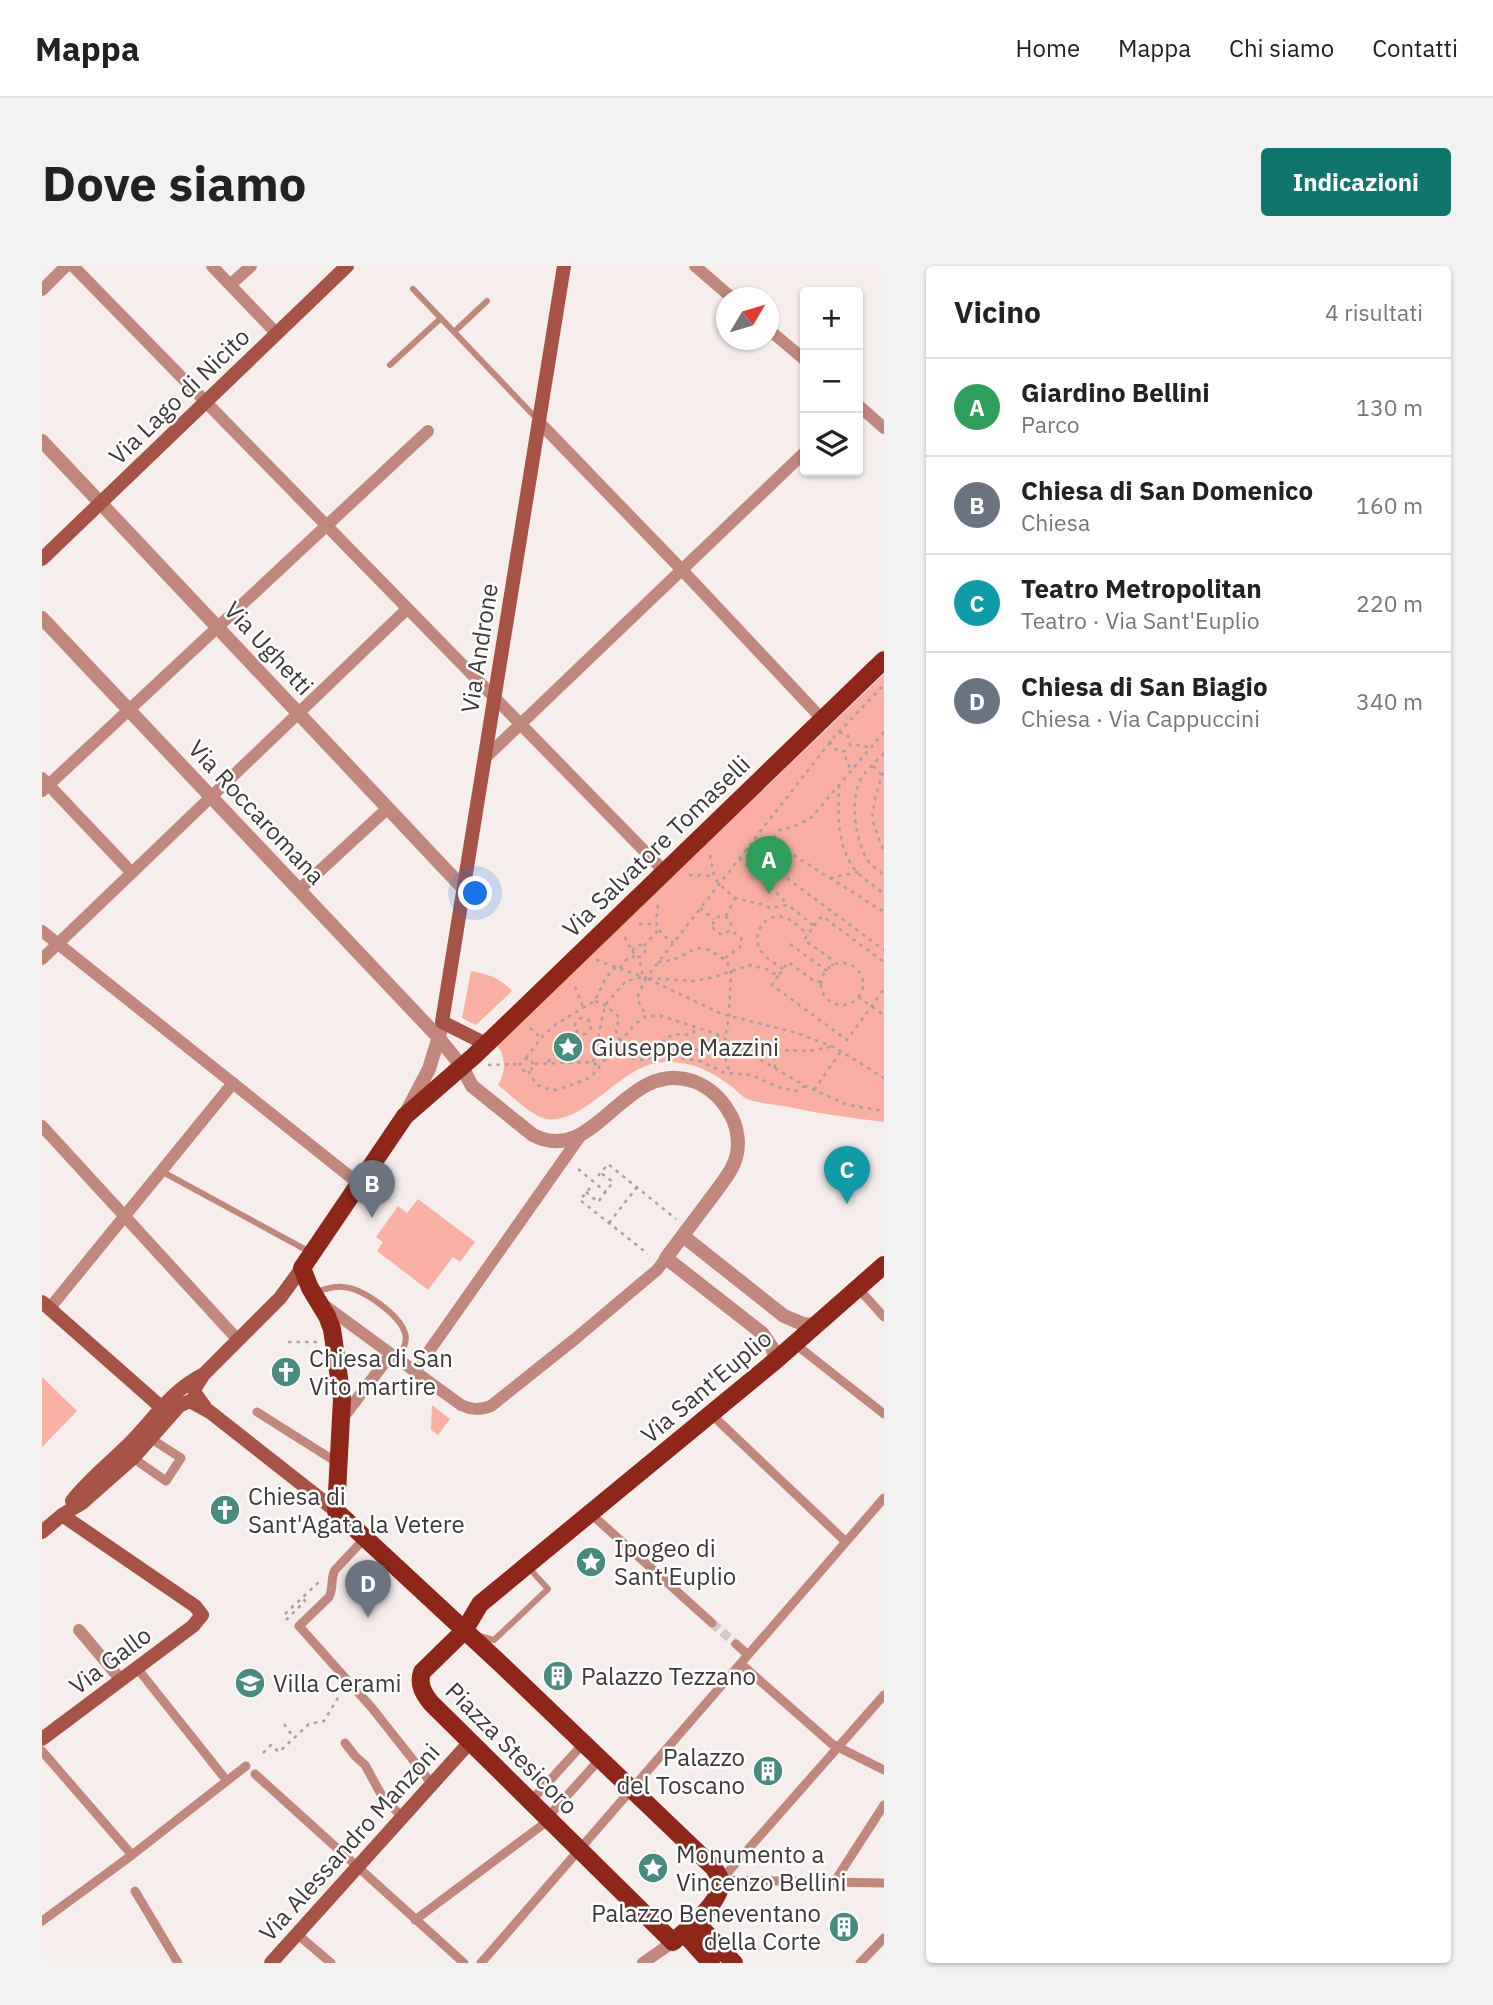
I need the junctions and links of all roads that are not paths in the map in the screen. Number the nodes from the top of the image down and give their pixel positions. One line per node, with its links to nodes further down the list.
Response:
1 (66, 266): 11 (street)
2 (73, 266): 19 (street)
3 (212, 266): 8 (street)
4 (251, 266): 8 (street)
5 (347, 266): 15 (main road, Via Lago di Nicito)
6 (564, 266): 21 (main road, Via Androne)
7 (695, 266): 9 (street)
8 (230, 285): 15 (street)
9 (719, 287)
10 (413, 289): 13 (lane)
11 (42, 290)
12 (487, 301): 14 (lane)
13 (441, 318): 14 (lane); 18 (lane)
14 (454, 332): 21 (lane)
15 (277, 334): 19 (main road, Via Lago di Nicito)
16 (779, 338): 17 (street)
17 (800, 356)
18 (390, 365)
19 (206, 402): 26 (main road, Via Lago di Nicito); 27 (street)
20 (863, 409): 22 (street)
21 (539, 422): 29 (street); 34 (main road, Via Androne)
22 (884, 428)
23 (428, 431): 27 (street)
24 (42, 440): 26 (street, Via Ughetti)
25 (800, 458): 29 (street)
26 (100, 503): 28 (main road, Via Lago di Nicito); 32 (street, Via Ughetti)
27 (326, 526): 30 (street); 32 (street)
28 (42, 559)
29 (682, 570): 37 (street); 38 (street)
30 (407, 608): 34 (street); 36 (street)
31 (42, 618): 35 (street, Via Roccaromana)
32 (218, 627): 35 (street); 36 (street, Via Ughetti)
33 (884, 660): 37 (main road, Via Salvatore Tomaselli)
34 (494, 697): 38 (street); 39 (main road, Via Androne)
35 (129, 710): 40 (street); 41 (street, Via Roccaromana)
36 (299, 713): 41 (street); 42 (street, Via Ughetti)
37 (823, 720): 43 (main road, Via Salvatore Tomaselli)
38 (520, 724): 39 (street); 43 (street)
39 (485, 758): 45 (main road, Via Androne)
40 (44, 785): 44 (street)
41 (212, 796): 44 (street); 46 (street, Via Roccaromana)
42 (388, 808): 45 (street, Via Ughetti); 46 (street)
43 (664, 871): 52 (main road, Via Salvatore Tomaselli)
44 (132, 873): 48 (street)
45 (463, 888): 50 (main road, Via Androne)
46 (300, 890): 51 (street, Via Roccaromana)
47 (42, 931): 48 (street)
48 (58, 944): 49 (street); 54 (street)
49 (42, 959)
50 (442, 1022): 51 (street, Via Androne); 52 (main road)
51 (439, 1038): 53 (street, Via Roccaromana); 55 (street, Via Androne)
52 (486, 1044): 53 (main road, Via Salvatore Tomaselli)
53 (457, 1072): 55 (main road, Via Salvatore Tomaselli); 57 (street, Via Roccaromana)
54 (233, 1083): 58 (street); 59 (street)
55 (405, 1116): 59 (main road, Via Salvatore Tomaselli)
56 (42, 1126): 60 (street)
57 (581, 1135): 61 (street); 74 (street)
58 (161, 1171): 60 (street); 62 (lane)
59 (358, 1183): 62 (main road, Via Salvatore Tomaselli)
60 (124, 1217): 67 (street); 70 (street)
61 (683, 1236): 63 (street); 69 (street)
62 (309, 1257): 66 (main road); 70 (main road)
63 (662, 1263): 73 (street); 74 (street)
64 (884, 1265): 65 (main road, Via Sant'Euplio)
65 (858, 1288): 68 (street); 69 (main road, Via Sant'Euplio)
66 (317, 1298): 72 (street); 72 (lane); 81 (main road)
67 (46, 1305): 76 (main road)
68 (884, 1317)
69 (817, 1325): 71 (main road, Via Sant'Euplio)
70 (238, 1340): 75 (main road)
71 (796, 1344): 73 (main road, Via Sant'Euplio); 80 (street)
72 (397, 1358): 74 (street); 81 (street)
73 (775, 1361): 79 (main road, Via Sant'Euplio)
74 (415, 1371)
75 (204, 1374): 76 (main road); 77 (main road)
76 (160, 1407): 88 (main road)
77 (210, 1412): 82 (main road); 86 (main road)
78 (257, 1412): 84 (street)
79 (711, 1414): 87 (main road, Via Sant'Euplio); 91 (street)
80 (884, 1414)
81 (342, 1419): 84 (main road)
82 (150, 1438): 83 (main road); 83 (street)
83 (133, 1458): 88 (main road)
84 (338, 1463): 86 (main road)
85 (884, 1498): 91 (street)
86 (336, 1511): 90 (main road)
87 (590, 1513): 92 (main road, Via Sant'Euplio); 93 (street)
88 (62, 1515): 89 (main road); 99 (main road, Via Gallo)
89 (42, 1532)
90 (365, 1538): 95 (main road); 113 (street)
91 (846, 1542): 97 (street)
92 (527, 1565): 95 (main road, Via Sant'Euplio); 95 (lane)
93 (712, 1623)
94 (79, 1629): 100 (street)
95 (464, 1631): 104 (main road, Piazza Stesicoro); 105 (main road, Piazza Stesicoro)
96 (736, 1644): 97 (street)
97 (748, 1655): 98 (street)
98 (741, 1664): 106 (street); 114 (street)
99 (137, 1668): 100 (main road, Via Gallo); 112 (street)
100 (121, 1680): 102 (main road, Via Gallo)
101 (884, 1695): 106 (street)
102 (42, 1739)
103 (345, 1743): 117 (street)
104 (583, 1744): 108 (main road, Piazza Stesicoro); 115 (street)
105 (466, 1747): 113 (main road, Via Alessandro Manzoni); 115 (main road, Piazza Stesicoro)
106 (837, 1747): 110 (street); 122 (street)
107 (42, 1751): 120 (street)
108 (599, 1760): 114 (main road, Piazza Stesicoro); 118 (street)
109 (246, 1766): 112 (street)
110 (884, 1770)
111 (254, 1774): 121 (street)
112 (227, 1782): 120 (street)
113 (432, 1784): 117 (main road, Via Alessandro Manzoni)
114 (631, 1791): 119 (street); 122 (main road, Piazza Stesicoro)
115 (530, 1802): 118 (main road, Piazza Stesicoro)
116 (884, 1805): 123 (street)
117 (402, 1817): 121 (main road, Via Alessandro Manzoni)
118 (543, 1823): 119 (main road, Piazza Stesicoro); 126 (street)
119 (579, 1850): 128 (main road, Piazza Stesicoro); 135 (street)
120 (132, 1855): 127 (street)
121 (357, 1868): 126 (street); 129 (main road, Via Alessandro Manzoni)
122 (727, 1873): 123 (street); 128 (main road)
123 (835, 1881): 124 (street)
124 (884, 1883)
125 (135, 1891): 131 (street)
126 (415, 1920): 134 (street)
127 (42, 1921)
128 (693, 1927): 136 (street); 137 (main road); 138 (main road)
129 (297, 1934): 132 (main road, Via Alessandro Manzoni); 133 (street)
130 (884, 1938): 139 (street)
131 (178, 1963)
132 (271, 1963)
133 (331, 1963)
134 (464, 1963)
135 (481, 1963)
136 (643, 1963)
137 (711, 1963)
138 (734, 1963)
139 (860, 1963)

